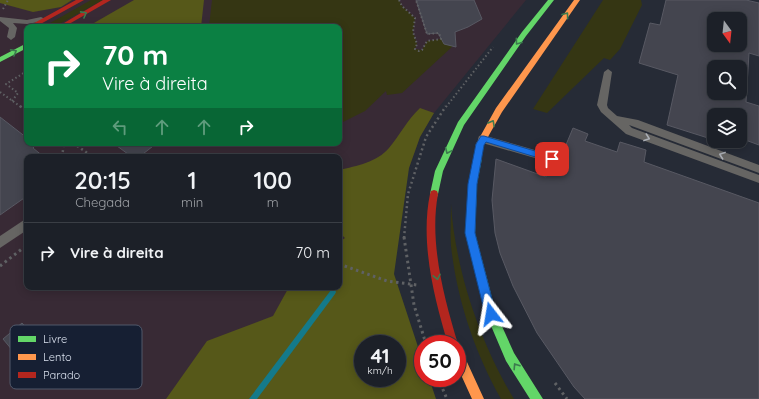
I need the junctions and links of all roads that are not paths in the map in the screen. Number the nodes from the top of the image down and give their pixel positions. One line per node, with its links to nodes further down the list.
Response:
1 (81, 0): 5 (main road)
2 (108, 0): 8 (main road, one-way to 2)
3 (551, 0): 21 (main road, one-way to 21)
4 (577, 0): 15 (main road, one-way to 4)
5 (48, 17): 6 (lane); 7 (main road)
6 (3, 20): 10 (lane)
7 (35, 24)
8 (64, 24)
9 (24, 31): 10 (main road)
10 (8, 39)
11 (24, 47): 12 (main road, one-way to 11)
12 (0, 60)
13 (608, 72): 14 (lane)
14 (614, 119): 17 (lane, one-way to 14); 18 (lane, one-way to 18)
15 (484, 139): 16 (lane); 24 (main road, one-way to 15)
16 (552, 159)
17 (759, 169)
18 (759, 179)
19 (24, 225): 20 (lane)
20 (0, 243)
21 (450, 335)
22 (466, 373): 23 (main road)
23 (478, 399)
24 (537, 399)

